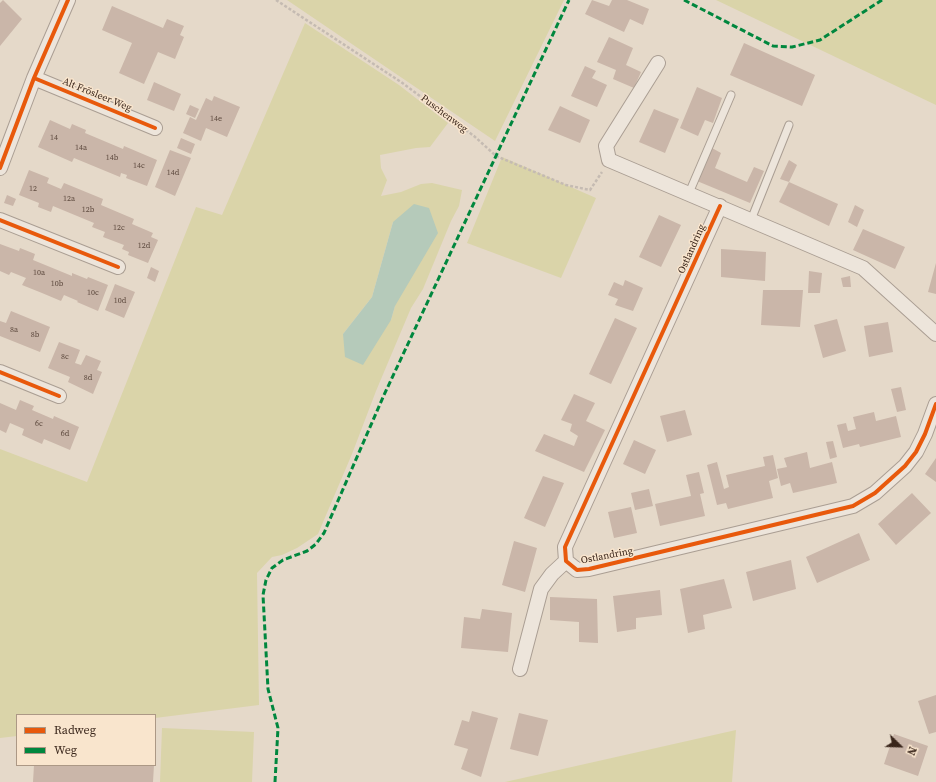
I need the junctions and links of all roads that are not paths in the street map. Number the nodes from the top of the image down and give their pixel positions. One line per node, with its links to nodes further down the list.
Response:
1 (68, 0): 3 (street)
2 (658, 63): 9 (street)
3 (34, 78): 6 (street, Alt Frösleer Weg); 7 (street)
4 (731, 95): 9 (lane)
5 (789, 125): 12 (lane)
6 (155, 128)
7 (5, 139): 8 (street)
8 (0, 168)
9 (689, 193): 10 (street)
10 (720, 206): 12 (street); 18 (street, Ostlandring)
11 (0, 220): 13 (street)
12 (751, 220): 14 (street)
13 (118, 268)
14 (936, 334)
15 (0, 372): 16 (street)
16 (59, 396)
17 (936, 404): 18 (street, Ostlandring)
18 (566, 561): 19 (street)
19 (520, 668)

